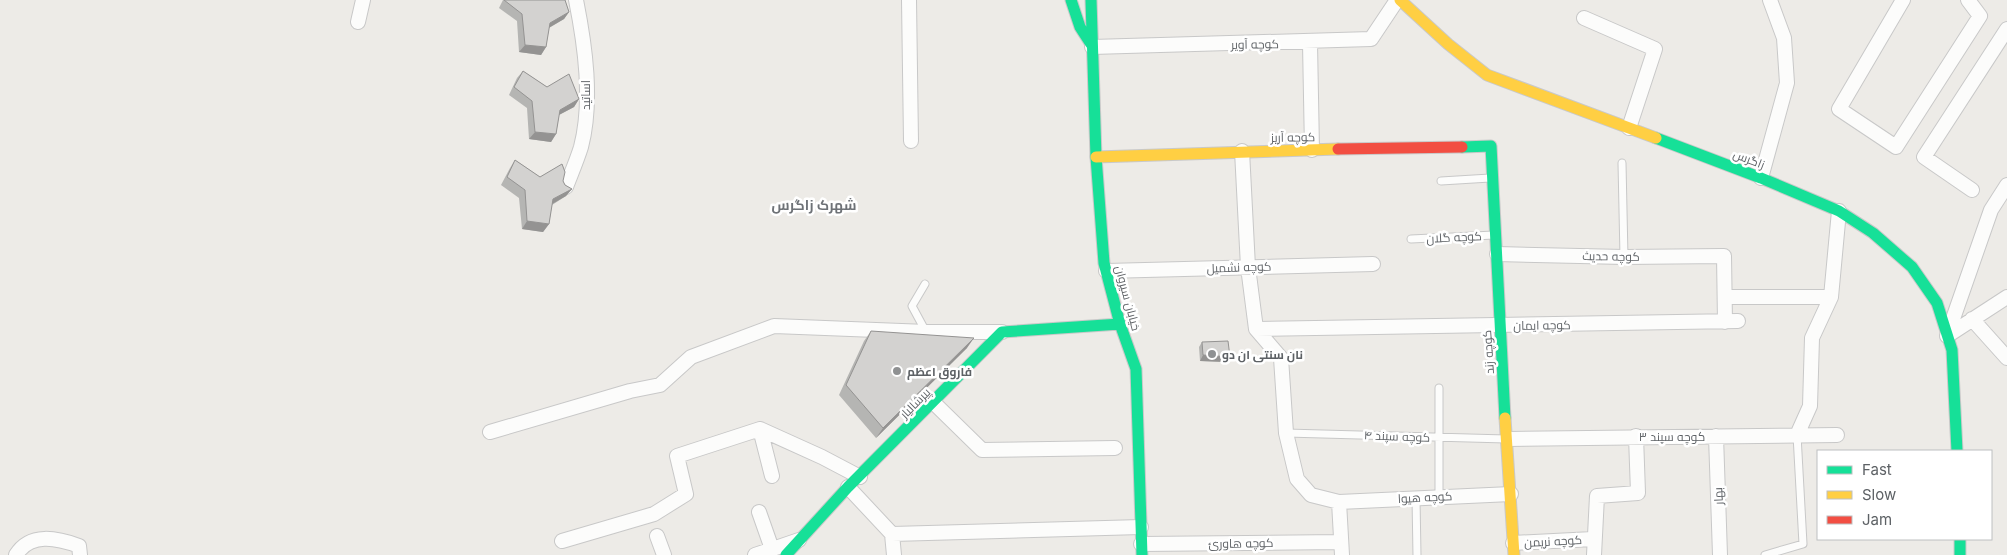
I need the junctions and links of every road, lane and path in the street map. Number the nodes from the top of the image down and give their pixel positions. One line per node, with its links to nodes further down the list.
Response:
1 (363, 0): 11 (street)
2 (576, 0): 26 (street, اساتید)
3 (909, 0): 16 (street)
4 (1071, 0): 14 (street, خیابان سیروان)
5 (1091, 0): 14 (street, خیابان سیروان)
6 (1398, 0): 13 (street, کوچه آویر); 15 (street, زاگرس)
7 (1770, 0): 23 (street)
8 (1903, 0): 9 (street)
9 (1968, 0)
10 (1584, 18): 15 (street)
11 (358, 22)
12 (2007, 28): 27 (street)
13 (1310, 43): 14 (street, کوچه آویر); 18 (street)
14 (1092, 47): 20 (street, خیابان سیروان)
15 (1629, 128): 23 (street, زاگرس)
16 (911, 141)
17 (1491, 146): 18 (street, کوچه آریز); 22 (street, کوچه زند)
18 (1312, 150): 19 (street, کوچه آریز)
19 (1242, 151): 20 (street, کوچه آریز); 34 (street)
20 (1096, 157): 35 (street, خیابان سیروان)
21 (1622, 163): 32 (lane)
22 (1493, 178): 24 (lane); 29 (street, کوچه زند)
23 (1761, 178): 28 (street, زاگرس)
24 (1441, 181)
25 (2007, 185): 46 (street)
26 (566, 187)
27 (1972, 190)
28 (1839, 211): 38 (street); 46 (street, زاگرس)
29 (1496, 234): 30 (lane, کوچه گلان); 31 (street, کوچه زند)
30 (1411, 239)
31 (1497, 254): 32 (street, کوچه حدیث); 42 (street, کوچه زند)
32 (1624, 257): 37 (street, کوچه حدیث)
33 (1373, 264): 34 (street, کوچه نشمیل)
34 (1248, 267): 35 (street, کوچه نشمیل); 43 (street)
35 (1106, 271): 41 (street, خیابان سیروان)
36 (925, 284): 44 (lane)
37 (1725, 297): 38 (street); 42 (street, کوچه ایمان)
38 (1831, 297): 53 (street)
39 (2007, 298): 40 (street)
40 (1972, 319): 46 (street); 47 (street)
41 (1120, 324): 45 (street); 69 (street, خیابان سیروان)
42 (1500, 326): 43 (street, کوچه ایمان); 58 (street, کوچه زند)
43 (1256, 329): 52 (street, کوچه هیوا)
44 (926, 332): 45 (street); 51 (street)
45 (1002, 332): 49 (street, پیرشالیار)
46 (1948, 336): 60 (street, زاگرس)
47 (2007, 358)
48 (1439, 388): 57 (lane)
49 (934, 403): 59 (street); 62 (street, پیرشالیار)
50 (760, 429): 61 (street); 62 (street); 75 (street)
51 (490, 432)
52 (1286, 433): 57 (lane, کوچه سپند ۴); 67 (street, کوچه هیوا)
53 (1797, 435): 54 (street, کوچه سپند ۳); 56 (street, کوچه سپند ۳); 89 (lane)
54 (1837, 435)
55 (1636, 436): 56 (street, کوچه سپند ۳); 58 (street, کوچه سپند ۳); 73 (street)
56 (1716, 436): 88 (street, بهار)
57 (1438, 437): 58 (lane, کوچه سپند ۴); 65 (lane)
58 (1508, 439): 64 (street, کوچه زند)
59 (1115, 448)
60 (1957, 450)
61 (772, 476)
62 (860, 477): 63 (street, پیرشالیار)
63 (848, 487): 70 (street); 72 (street, پیرشالیار)
64 (1511, 494): 65 (street, کوچه هیوا); 78 (street, کوچه زند)
65 (1439, 496): 66 (street, کوچه هیوا)
66 (1416, 497): 67 (street, کوچه هیوا); 86 (lane)
67 (1339, 502): 77 (street)
68 (759, 512): 76 (street)
69 (1141, 527): 70 (street); 79 (street, خیابان سیروان)
70 (892, 534): 85 (street)
71 (657, 536): 82 (street)
72 (802, 539): 76 (street); 84 (street, پیرشالیار)
73 (1593, 539): 78 (street, کوچه نریمن); 87 (street)
74 (1960, 540): 90 (street)
75 (562, 541)
76 (772, 549): 83 (street)
77 (1342, 549): 79 (street, کوچه هاورئ)
78 (1514, 549)
79 (1141, 550)
80 (16, 555): 81 (street)
81 (80, 555)
82 (664, 555)
83 (755, 555)
84 (786, 555)
85 (894, 555)
86 (1417, 555)
87 (1594, 555)
88 (1720, 555)
89 (1765, 555)
90 (1960, 555)

